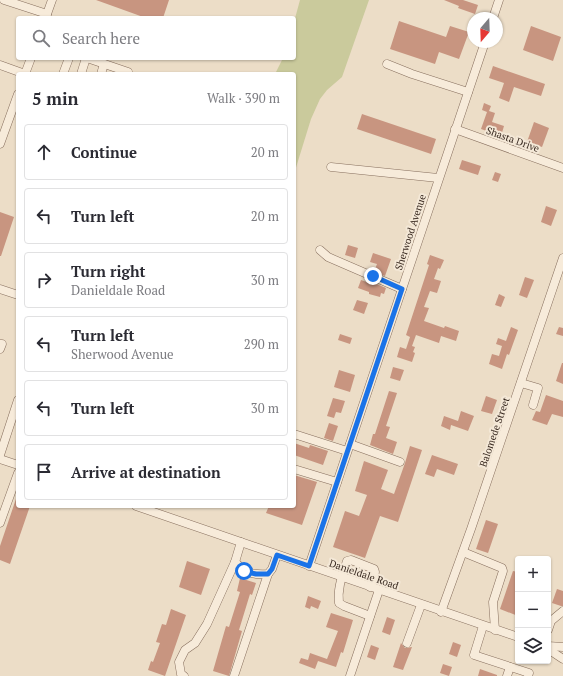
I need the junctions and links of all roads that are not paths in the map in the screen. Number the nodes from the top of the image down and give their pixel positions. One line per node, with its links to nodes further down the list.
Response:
1 (4, 0): 5 (street)
2 (52, 0): 5 (street)
3 (499, 0): 4 (street)
4 (494, 12)
5 (46, 16)
6 (482, 48): 20 (street, Sherwood Avenue)
7 (30, 60): 15 (street)
8 (68, 60): 16 (street)
9 (86, 60): 17 (street)
10 (93, 60): 11 (street)
11 (104, 64): 18 (street); 19 (street)
12 (387, 64): 20 (street)
13 (0, 65): 14 (street)
14 (19, 72)
15 (26, 72)
16 (65, 72)
17 (82, 72)
18 (102, 72)
19 (128, 72)
20 (468, 92): 22 (street, Sherwood Avenue)
21 (16, 100): 23 (street)
22 (456, 129): 25 (street, Shasta Drive); 26 (street, Sherwood Avenue)
23 (0, 144)
24 (332, 167): 26 (street)
25 (563, 168)
26 (438, 178): 30 (street, Sherwood Avenue)
27 (320, 250): 30 (street)
28 (563, 258): 34 (street, Balomede Street)
29 (0, 289): 31 (street)
30 (402, 289): 38 (street, Sherwood Avenue)
31 (16, 294)
32 (0, 344): 33 (street)
33 (0, 349)
34 (521, 383): 35 (street); 49 (street, Balomede Street)
35 (533, 405)
36 (16, 406): 39 (street)
37 (296, 435): 38 (street)
38 (349, 448): 41 (street); 45 (street, Sherwood Avenue)
39 (0, 455)
40 (0, 459): 42 (street)
41 (400, 462)
42 (16, 464)
43 (296, 470): 45 (street)
44 (16, 479): 47 (street)
45 (337, 482): 52 (street, Sherwood Avenue)
46 (142, 508): 48 (street, Danieldale Road)
47 (0, 523)
48 (241, 542): 50 (street, Danieldale Road); 51 (street)
49 (463, 552): 59 (street, Balomede Street); 63 (street)
50 (277, 555): 52 (street, Danieldale Road); 53 (street)
51 (235, 562): 53 (street); 71 (street)
52 (309, 566): 54 (street, Danieldale Road)
53 (268, 574): 72 (street)
54 (342, 577): 55 (street, Danieldale Road); 55 (street); 60 (street)
55 (370, 587): 56 (street, Danieldale Road)
56 (378, 590): 57 (street, Danieldale Road); 60 (street)
57 (421, 605): 59 (street, Danieldale Road); 65 (street)
58 (563, 611): 62 (street)
59 (442, 612): 61 (street, Danieldale Road)
60 (370, 616): 73 (street)
61 (483, 626): 63 (street, Danieldale Road); 70 (street)
62 (549, 628)
63 (495, 630): 64 (street, Danieldale Road)
64 (515, 636)
65 (407, 643)
66 (563, 647): 67 (street)
67 (551, 648)
68 (551, 650): 69 (street)
69 (563, 659)
70 (510, 667): 74 (street); 75 (street)
71 (184, 676)
72 (234, 676)
73 (350, 676)
74 (507, 676)
75 (528, 676)

